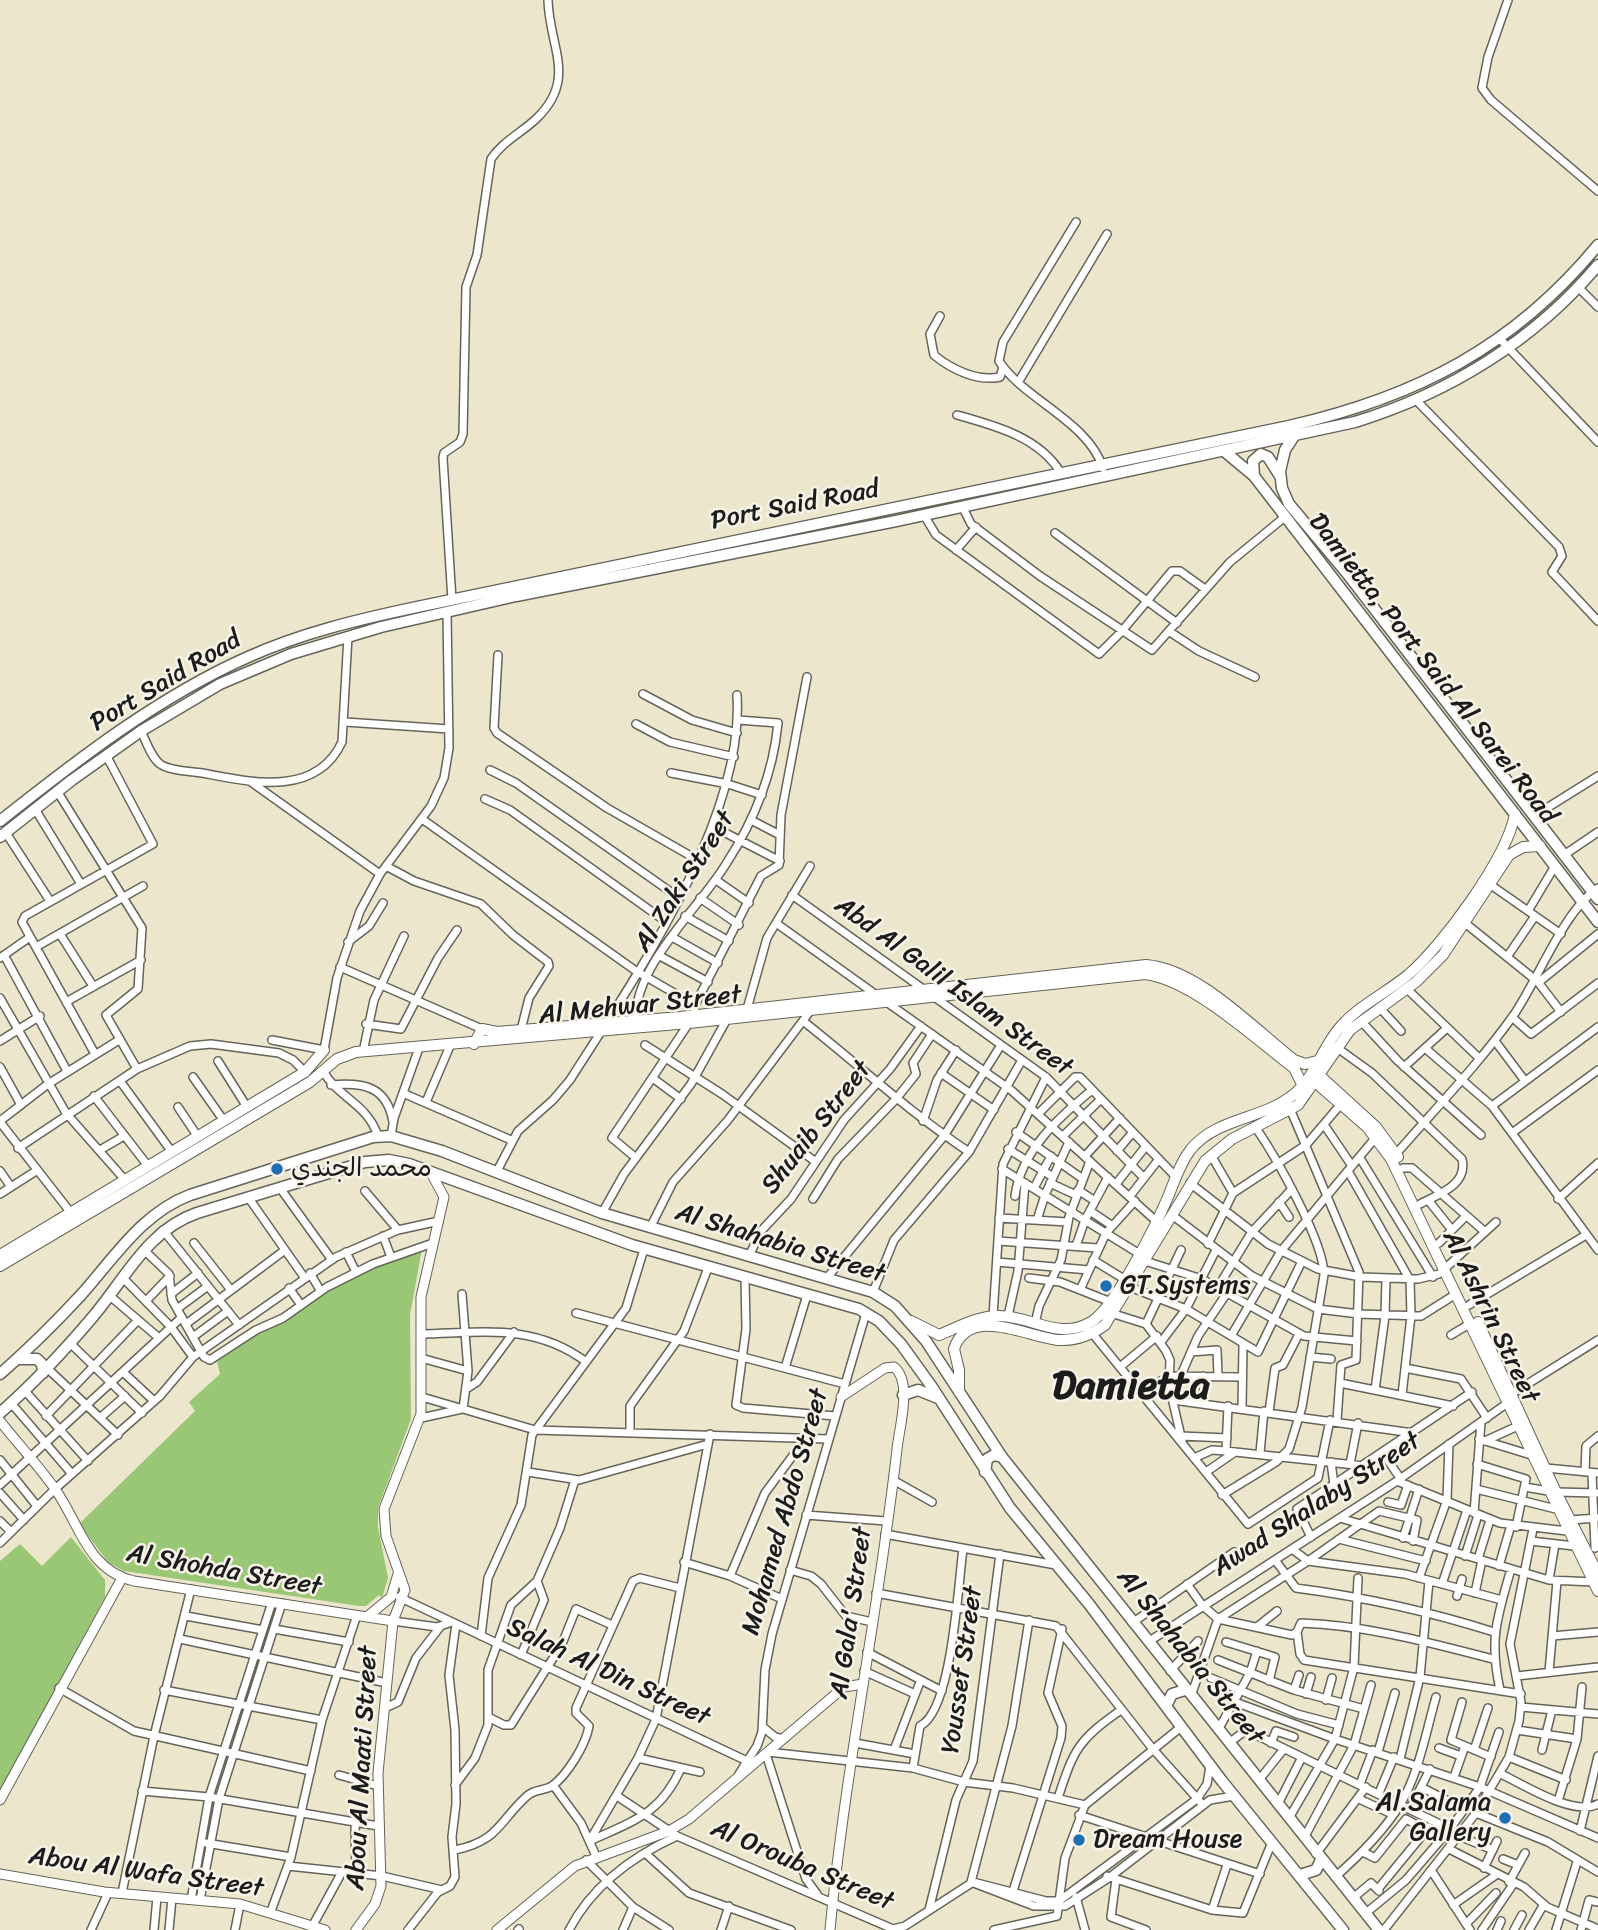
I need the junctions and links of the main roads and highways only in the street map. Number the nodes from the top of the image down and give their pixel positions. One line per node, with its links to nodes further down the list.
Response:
1 (1598, 245): 5 (highway, Port Said Road)
2 (1598, 265): 3 (highway, Port Said Road)
3 (1294, 436): 4 (highway, Port Said Road); 7 (highway)
4 (1224, 451): 5 (highway, Port Said Road); 6 (highway, Damietta, Port Said Al Sarei Road)
5 (1104, 470): 8 (highway, Port Said Road); 9 (highway, Port Said Road)
6 (1254, 475): 7 (highway); 11 (highway, Damietta, Port Said Al Sarei Road)
7 (1280, 476): 10 (highway, Damietta, Port Said Al Sarei Road)
8 (893, 509): 9 (highway); 15 (highway, Port Said Road)
9 (896, 521): 16 (highway, Port Said Road)
10 (1458, 715): 11 (highway); 12 (highway, Damietta, Port Said Al Sarei Road)
11 (1446, 724): 13 (highway, Damietta, Port Said Al Sarei Road)
12 (1475, 737): 13 (highway); 19 (highway, Damietta, Port Said Al Sarei Road)
13 (1463, 747): 14 (highway, Damietta, Port Said Al Sarei Road)
14 (1515, 814): 17 (highway, Damietta, Port Said Al Sarei Road); 18 (main road)
15 (0, 821)
16 (3, 835)
17 (1540, 846): 18 (main road); 20 (highway, Damietta, Port Said Al Sarei Road)
18 (1509, 849): 21 (main road); 21 (main road)
19 (1596, 893)
20 (1598, 922)
21 (1418, 973): 22 (main road)
22 (1401, 989): 28 (main road); 29 (main road)
23 (806, 1011): 24 (main road, Al Mehwar Street); 24 (main road, Al Mehwar Street); 28 (main road, Al Mehwar Street); 30 (main road, Al Mehwar Street)
24 (688, 1017): 25 (main road, Al Mehwar Street); 25 (main road, Al Mehwar Street)
25 (603, 1027): 26 (main road, Al Mehwar Street); 26 (main road, Al Mehwar Street)
26 (474, 1044): 31 (main road, Al Mehwar Street)
27 (324, 1050): 31 (main road, Al Mehwar Street)
28 (1317, 1061): 30 (main road)
29 (1317, 1078): 35 (main road); 46 (main road, Al Ashrin Street); 46 (main road, Al Ashrin Street)
30 (1303, 1086): 32 (main road)
31 (250, 1109): 38 (main road, Al Mehwar Street); 38 (main road, Al Mehwar Street)
32 (1211, 1132): 34 (main road); 35 (main road)
33 (340, 1148): 37 (highway); 39 (highway, Al Shahabia Street); 53 (highway, Al Shahabia Street)
34 (1193, 1148): 36 (main road); 44 (main road)
35 (1215, 1151): 36 (main road)
36 (1200, 1167): 44 (main road)
37 (346, 1168): 41 (highway, Al Shahabia Street); 54 (highway, Al Shahabia Street)
38 (104, 1199): 43 (main road, Al Mehwar Street); 45 (main road, Al Mehwar Street)
39 (618, 1218): 40 (highway, Al Shahabia Street); 41 (highway)
40 (638, 1224): 42 (highway); 47 (highway, Al Shahabia Street)
41 (611, 1238): 42 (highway, Al Shahabia Street)
42 (632, 1245): 49 (highway, Al Shahabia Street)
43 (0, 1255)
44 (1142, 1257): 48 (main road)
45 (0, 1266)
46 (1447, 1269): 58 (main road, Al Ashrin Street); 58 (main road, Al Ashrin Street)
47 (839, 1283): 49 (highway); 50 (highway, Al Shahabia Street)
48 (1127, 1283): 51 (main road); 52 (main road)
49 (843, 1304): 59 (highway, Al Shahabia Street)
50 (906, 1318): 51 (main road); 56 (highway, Al Shahabia Street)
51 (950, 1331): 52 (main road)
52 (957, 1341): 56 (main road)
53 (16, 1359): 54 (highway); 55 (highway, Al Shahabia Street)
54 (45, 1370): 60 (highway, Al Shahabia Street)
55 (0, 1374)
56 (959, 1392): 61 (highway, Al Shahabia Street)
57 (903, 1395): 59 (highway)
58 (1511, 1398): 62 (main road, Al Ashrin Street); 62 (main road, Al Ashrin Street)
59 (940, 1399): 63 (highway, Al Shahabia Street)
60 (0, 1413)
61 (986, 1434): 63 (highway); 64 (highway, Al Shahabia Street)
62 (1530, 1440): 66 (main road, Al Ashrin Street); 66 (main road, Al Ashrin Street)
63 (969, 1448): 65 (highway, Al Shahabia Street)
64 (1002, 1457): 65 (highway); 69 (highway, Al Shahabia Street)
65 (985, 1472): 70 (highway, Al Shahabia Street)
66 (1552, 1492): 67 (main road, Al Ashrin Street); 67 (main road, Al Ashrin Street)
67 (1568, 1526): 68 (main road, Al Ashrin Street)
68 (1597, 1582)
69 (1188, 1693): 70 (highway); 71 (highway, Al Shahabia Street)
70 (1166, 1706): 72 (highway, Al Shahabia Street)
71 (1319, 1857): 72 (highway); 74 (highway, Al Shahabia Street)
72 (1300, 1875): 73 (highway, Al Shahabia Street)
73 (1343, 1930)
74 (1381, 1930)

